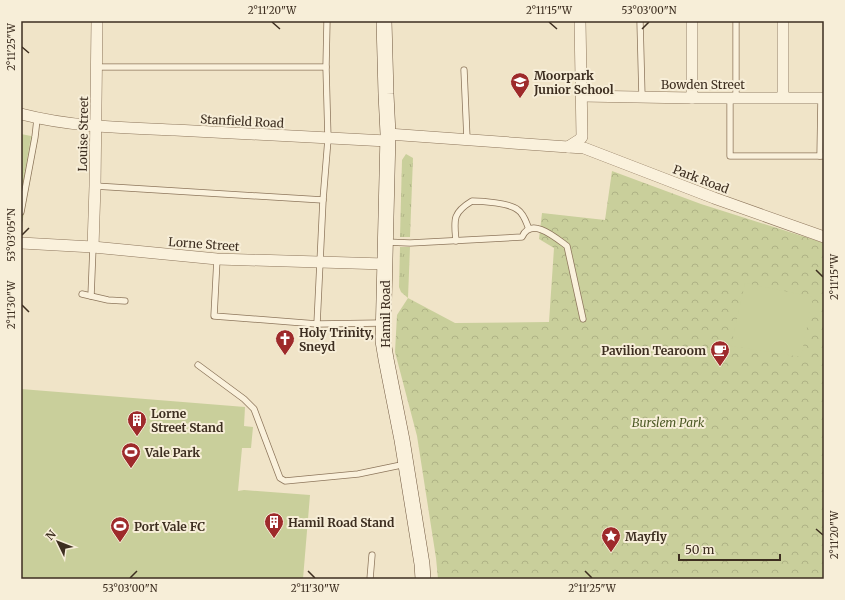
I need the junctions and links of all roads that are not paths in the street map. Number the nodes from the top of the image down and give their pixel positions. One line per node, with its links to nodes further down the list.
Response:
1 (97, 21): 9 (street, Louise Street)
2 (327, 21): 10 (lane)
3 (384, 21): 21 (street, Hamil Road)
4 (580, 21): 12 (street)
5 (640, 21): 13 (lane)
6 (692, 21): 16 (street)
7 (736, 21): 14 (lane)
8 (783, 21): 15 (street)
9 (96, 67): 10 (lane); 20 (street, Louise Street)
10 (326, 67): 22 (lane)
11 (464, 70): 23 (lane)
12 (582, 96): 13 (street, Bowden Street); 24 (street)
13 (642, 97): 16 (street, Bowden Street)
14 (733, 97): 15 (street, Bowden Street); 16 (street, Bowden Street); 25 (lane)
15 (783, 97): 17 (street, Bowden Street)
16 (692, 98)
17 (823, 98): 25 (lane)
18 (21, 114): 19 (street, Stanfield Road)
19 (37, 118): 20 (street, Stanfield Road); 28 (lane)
20 (96, 126): 22 (street, Stanfield Road); 26 (street, Louise Street)
21 (388, 137): 22 (street, Stanfield Road); 23 (street, Park Road); 32 (street, Hamil Road)
22 (328, 139): 27 (lane)
23 (467, 139): 24 (street, Park Road)
24 (568, 147): 30 (street, Park Road)
25 (822, 156)
26 (95, 186): 27 (lane); 34 (street, Louise Street)
27 (323, 200): 36 (lane)
28 (21, 212)
29 (529, 229): 31 (lane); 31 (lane); 41 (lane)
30 (824, 237)
31 (456, 241): 32 (lane)
32 (385, 242): 37 (street, Hamil Road)
33 (21, 243): 34 (street, Lorne Street)
34 (93, 248): 35 (street, Lorne Street); 39 (lane)
35 (217, 259): 36 (street, Lorne Street); 43 (lane)
36 (320, 262): 37 (street, Lorne Street); 43 (lane)
37 (385, 264): 42 (street, Hamil Road)
38 (82, 294): 39 (lane)
39 (91, 296): 40 (lane)
40 (125, 301)
41 (584, 319)
42 (383, 323): 43 (lane); 45 (street, Hamil Road)
43 (317, 324)
44 (198, 365): 45 (lane)
45 (406, 464): 48 (street, Hamil Road)
46 (372, 555): 47 (lane)
47 (370, 579)
48 (423, 579)

